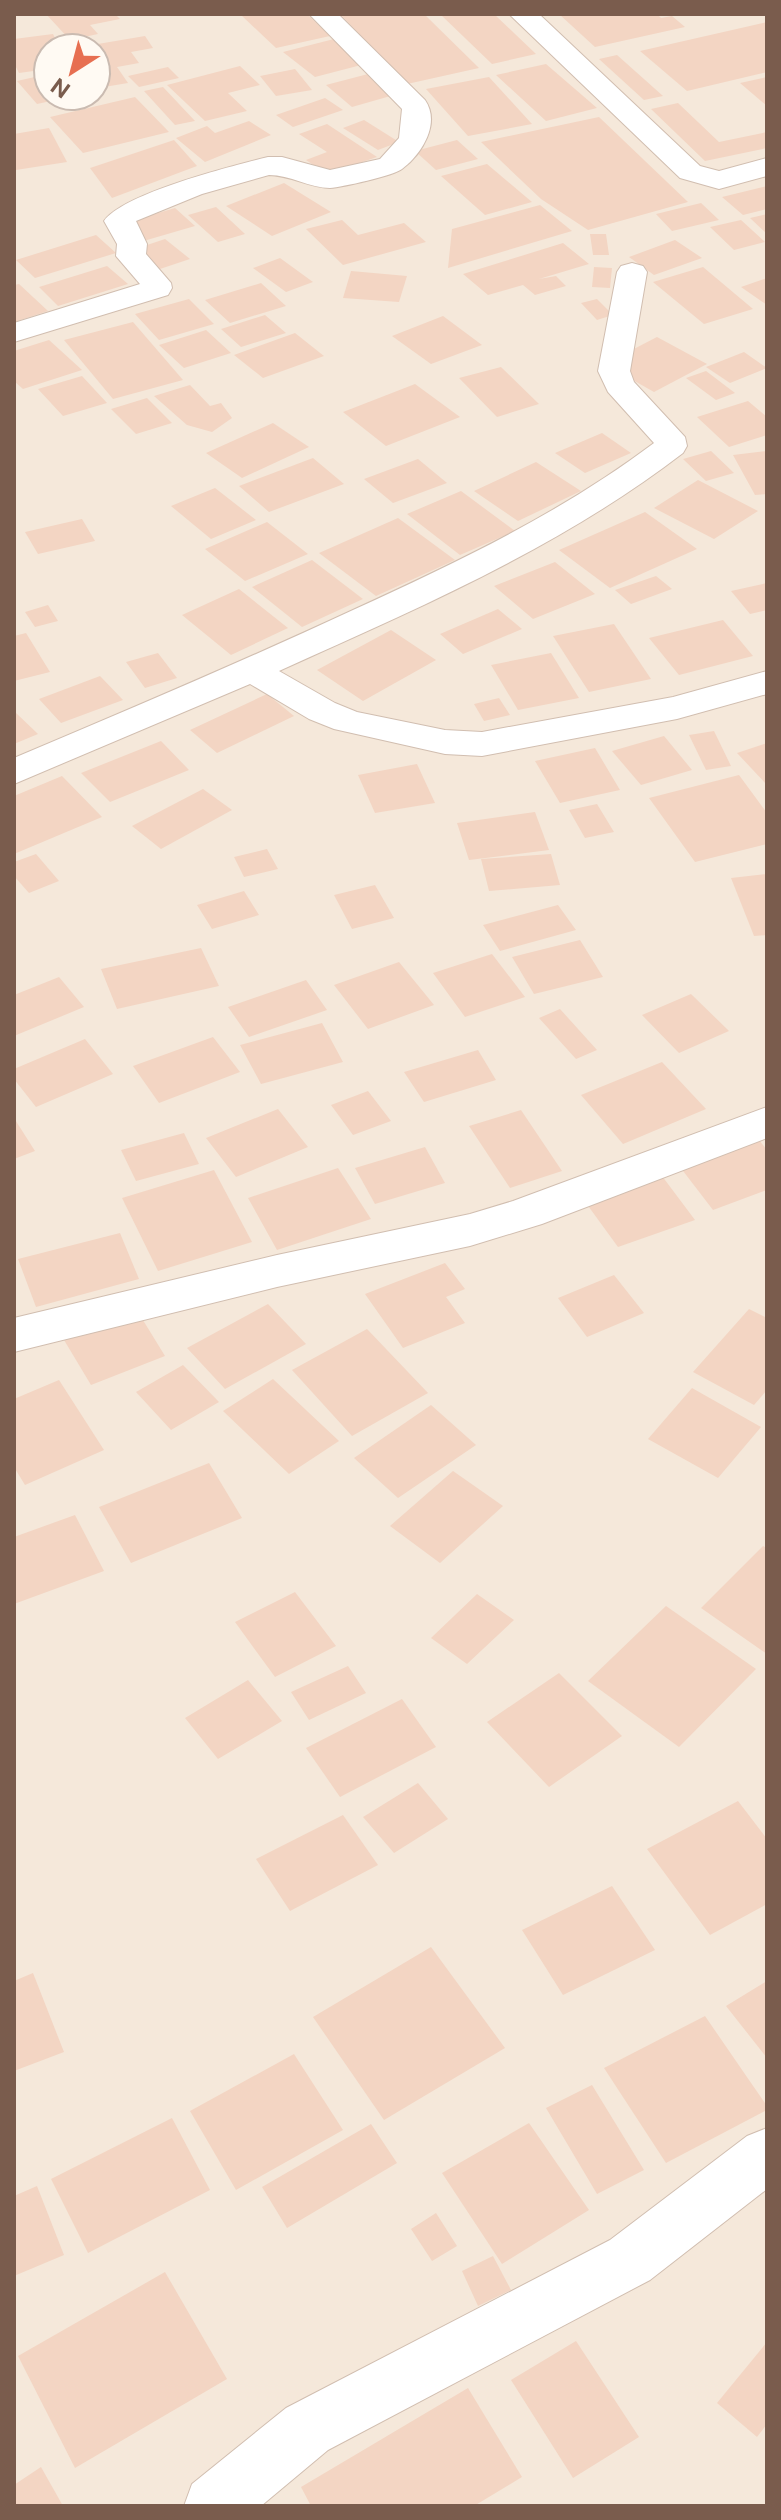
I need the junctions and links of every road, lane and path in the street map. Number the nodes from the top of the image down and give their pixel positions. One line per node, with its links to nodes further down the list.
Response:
1 (323, 14): 5 (street)
2 (523, 14): 3 (street)
3 (767, 167)
4 (632, 272): 6 (street)
5 (14, 333)
6 (252, 670): 7 (street); 8 (street)
7 (767, 682)
8 (14, 772)
9 (767, 1122): 10 (street)
10 (14, 1335)
11 (767, 2155): 12 (street)
12 (214, 2506)

